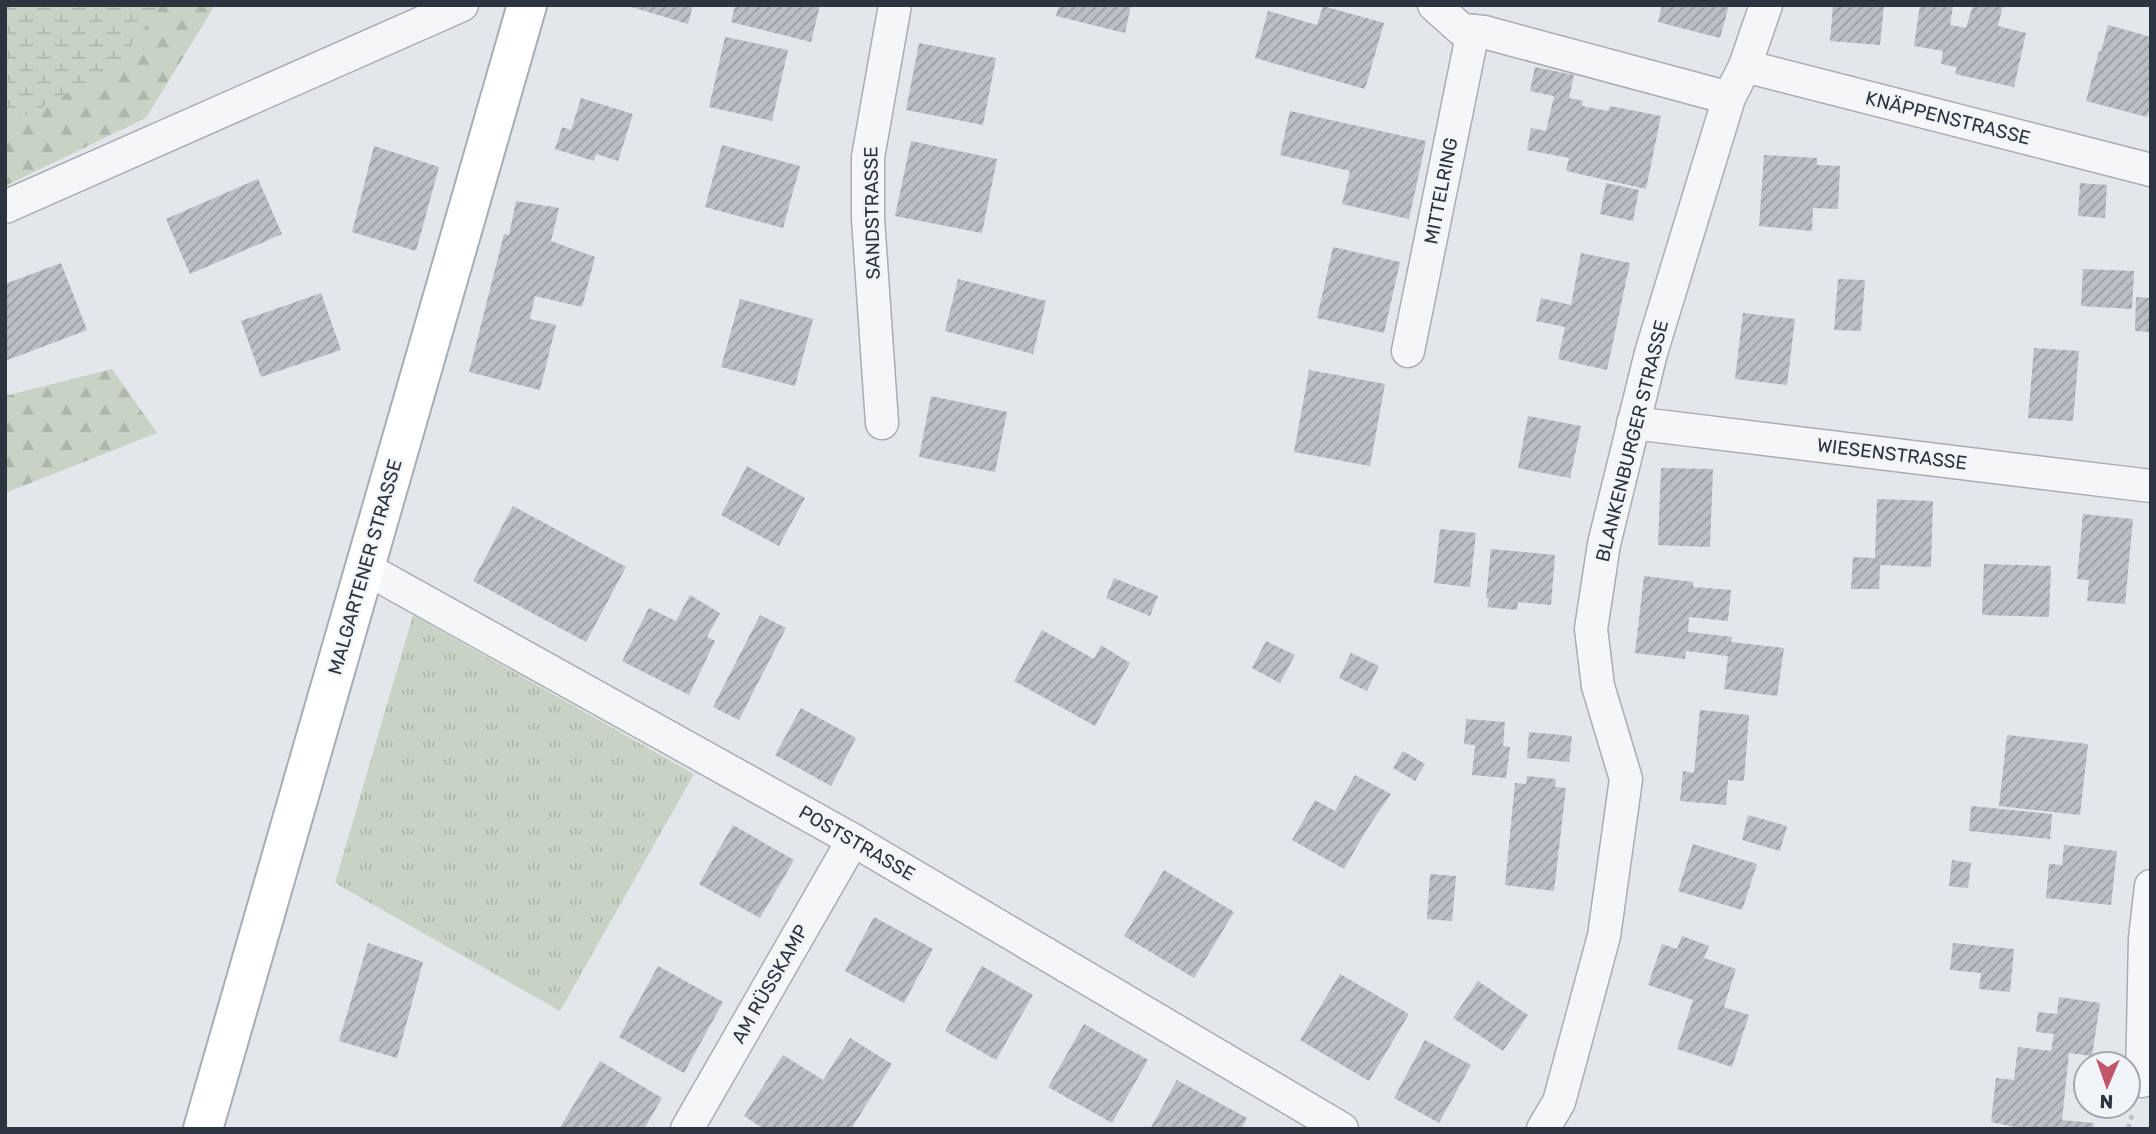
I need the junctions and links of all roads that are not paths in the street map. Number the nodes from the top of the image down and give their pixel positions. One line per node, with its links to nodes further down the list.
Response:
1 (462, 5): 10 (street)
2 (527, 5): 15 (street, MALGARTENER STRASSE)
3 (895, 5): 12 (street, SANDSTRASSE)
4 (1434, 5): 6 (street)
5 (1766, 5): 7 (street, BLANKENBURGER STRASSE)
6 (1473, 31): 8 (street); 11 (street, MITTELRING)
7 (1745, 66): 8 (street, BLANKENBURGER STRASSE); 9 (street, KNÄPPENSTRASSE)
8 (1729, 98): 13 (street, BLANKENBURGER STRASSE)
9 (2151, 170)
10 (5, 207)
11 (1408, 351)
12 (882, 423)
13 (1633, 423): 14 (street, WIESENSTRASSE); 22 (street, BLANKENBURGER STRASSE)
14 (2151, 486)
15 (365, 568): 16 (street, POSTSTRASSE); 19 (street, MALGARTENER STRASSE)
16 (853, 840): 20 (street, AM RÜSSKAMP); 21 (street, POSTSTRASSE)
17 (2151, 886): 18 (street)
18 (2142, 1081)
19 (204, 1129)
20 (687, 1129)
21 (1342, 1129)
22 (1544, 1129)

